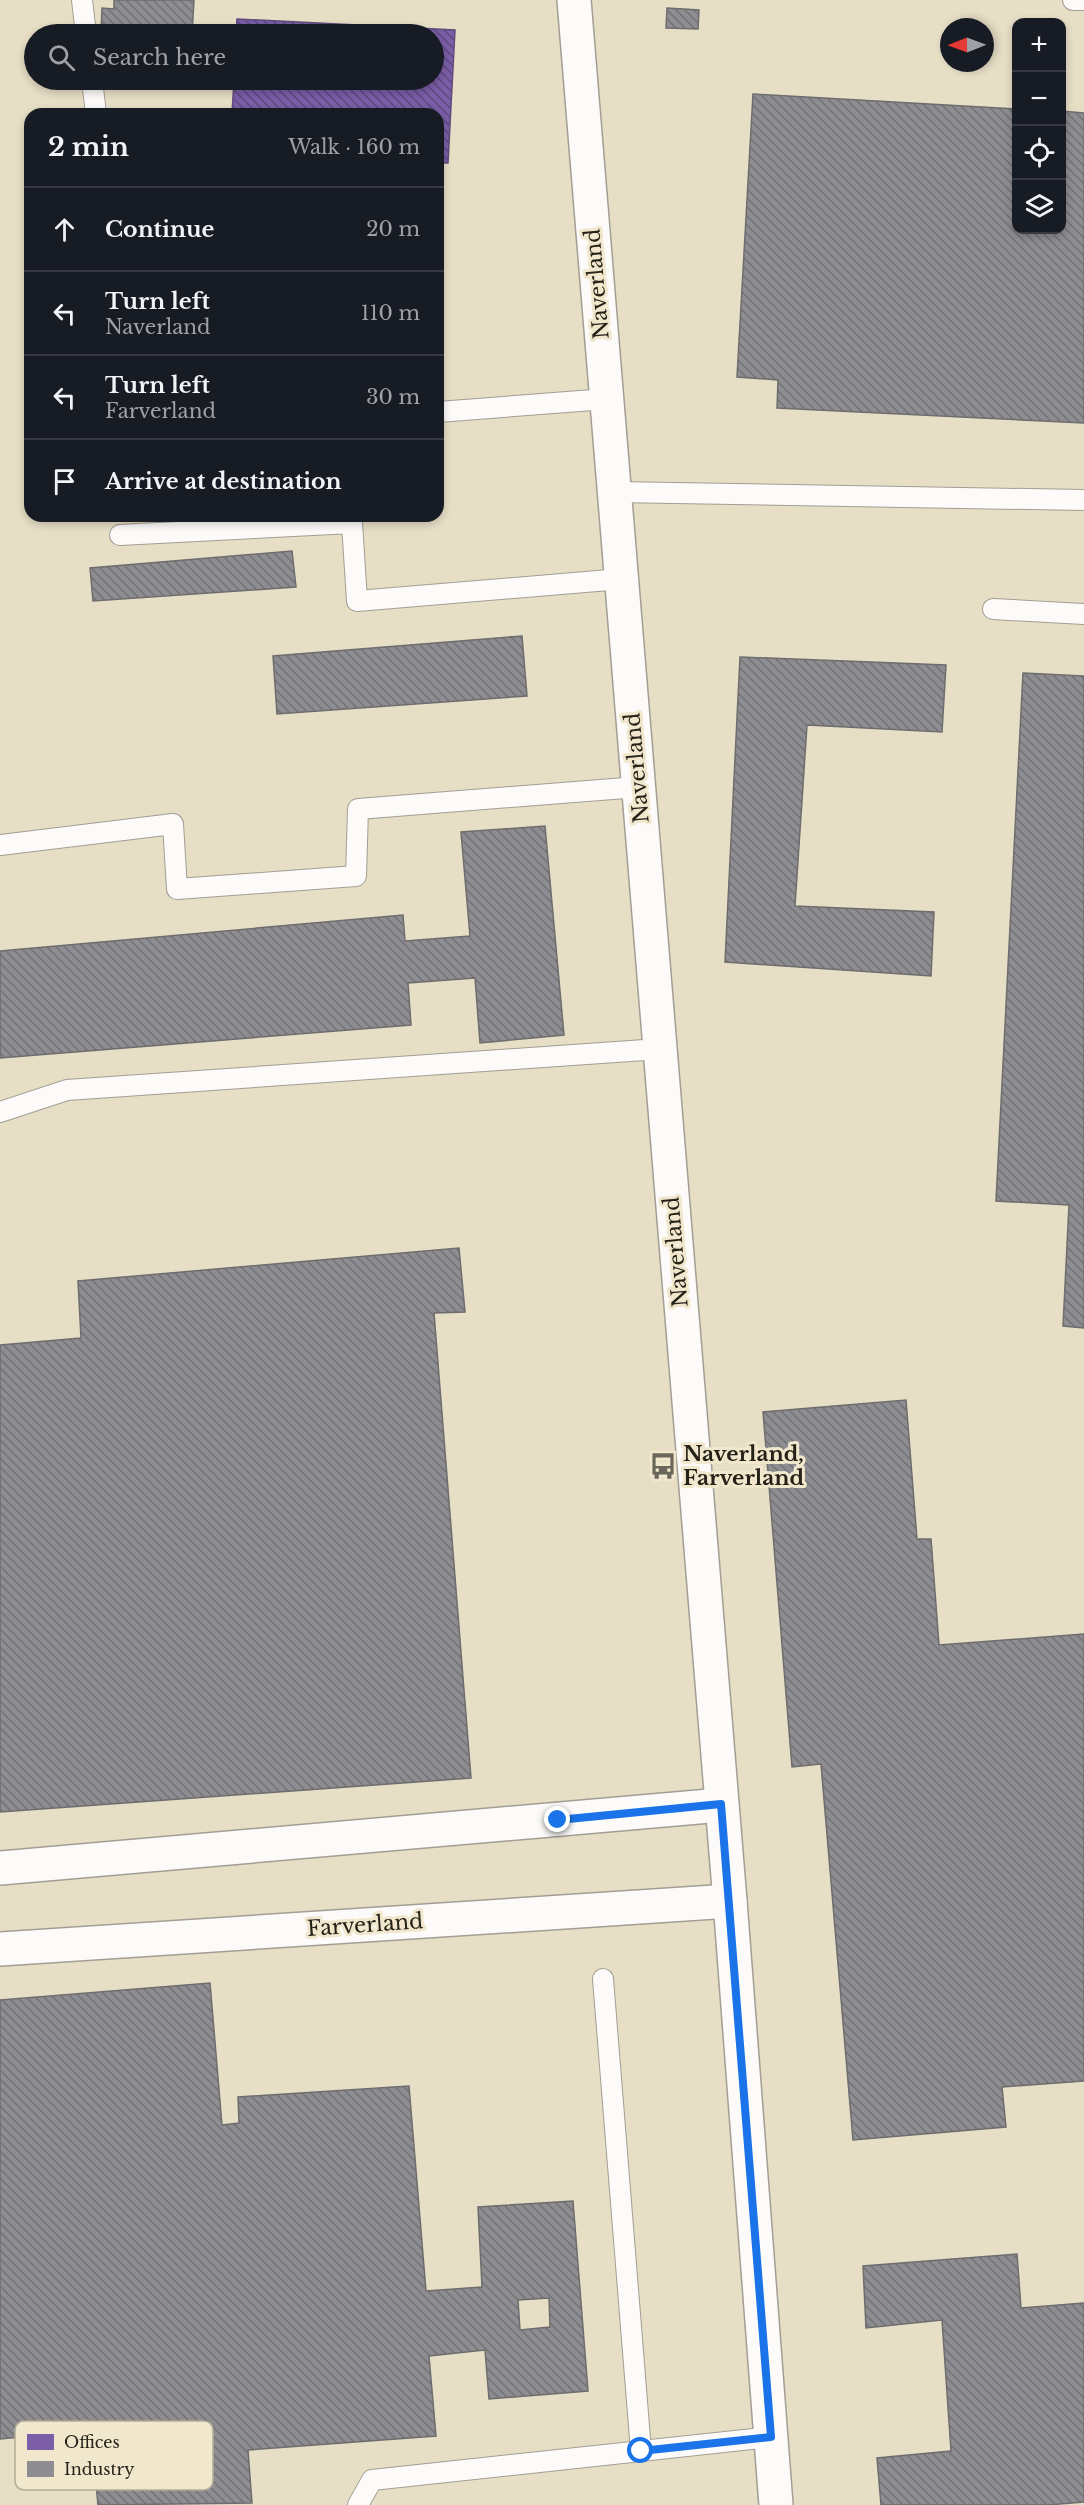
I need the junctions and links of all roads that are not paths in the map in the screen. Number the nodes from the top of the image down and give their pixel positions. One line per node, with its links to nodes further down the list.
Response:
1 (81, 0): 5 (lane)
2 (574, 0): 8 (street, Naverland)
3 (1073, 0): 4 (lane)
4 (1084, 0)
5 (85, 24)
6 (93, 90): 7 (lane)
7 (95, 108)
8 (606, 399): 9 (lane); 10 (street, Naverland)
9 (444, 412)
10 (614, 492): 11 (lane); 13 (street, Naverland)
11 (1084, 500)
12 (120, 535): 13 (lane)
13 (621, 579): 16 (street, Naverland)
14 (993, 609): 15 (lane)
15 (1084, 614)
16 (638, 787): 17 (lane); 18 (street, Naverland)
17 (0, 845)
18 (659, 1049): 19 (lane); 20 (street, Naverland)
19 (0, 1112)
20 (721, 1804): 21 (street); 22 (street, Naverland)
21 (0, 1868)
22 (730, 1901): 23 (street, Farverland); 25 (street, Naverland)
23 (0, 1949)
24 (603, 1979): 26 (lane)
25 (771, 2437): 26 (lane); 28 (street, Naverland)
26 (641, 2451): 27 (lane)
27 (358, 2505)
28 (776, 2505)

